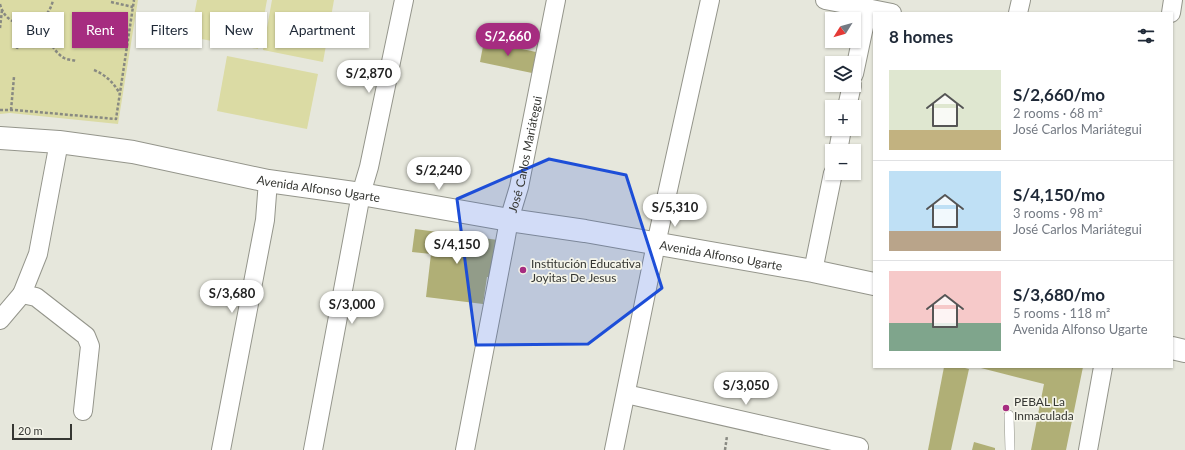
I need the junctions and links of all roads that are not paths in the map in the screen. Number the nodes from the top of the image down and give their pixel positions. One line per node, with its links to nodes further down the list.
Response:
1 (404, 0): 16 (street)
2 (556, 0): 17 (street, José Carlos Mariátegui)
3 (710, 0): 18 (street)
4 (825, 0): 7 (street)
5 (1021, 0): 9 (street)
6 (1174, 0): 10 (street)
7 (868, 8): 8 (street); 11 (street)
8 (887, 12)
9 (1018, 12)
10 (1171, 12)
11 (858, 56)
12 (0, 138): 13 (street, Avenida Alfonso Ugarte)
13 (59, 142): 15 (street, Avenida Alfonso Ugarte); 21 (street)
14 (832, 180): 19 (street)
15 (268, 181): 16 (street, Avenida Alfonso Ugarte); 30 (street)
16 (361, 194): 17 (street, Avenida Alfonso Ugarte); 31 (street)
17 (509, 220): 18 (street, Avenida Alfonso Ugarte); 32 (street, José Carlos Mariátegui)
18 (656, 244): 19 (street, Avenida Alfonso Ugarte); 26 (street)
19 (812, 271): 20 (street, Avenida Alfonso Ugarte)
20 (873, 284)
21 (22, 294): 22 (street); 27 (street)
22 (0, 320)
23 (1173, 348): 24 (street)
24 (1185, 351)
25 (1103, 368): 35 (street)
26 (626, 394): 29 (street); 33 (street)
27 (83, 411)
28 (1009, 416): 34 (lane)
29 (859, 447)
30 (221, 450)
31 (313, 450)
32 (465, 450)
33 (614, 450)
34 (1010, 450)
35 (1088, 450)

